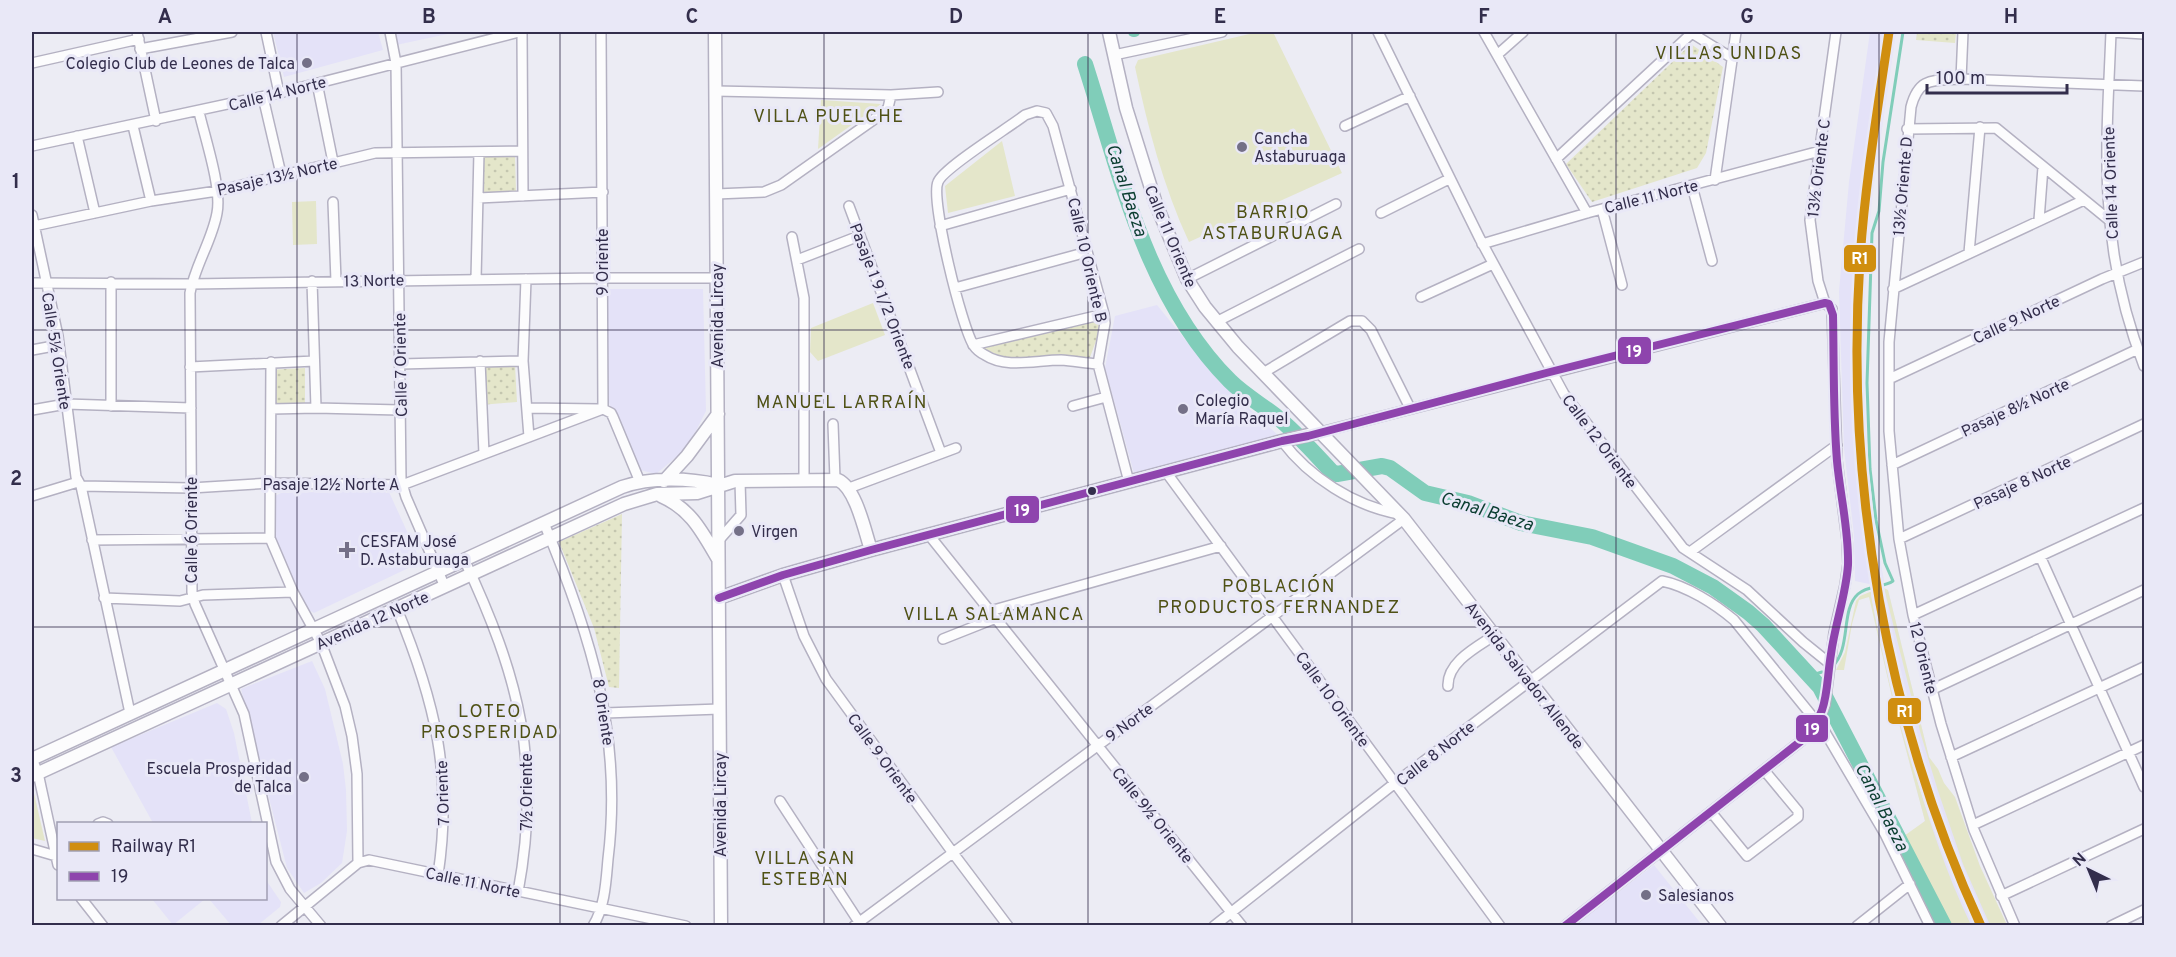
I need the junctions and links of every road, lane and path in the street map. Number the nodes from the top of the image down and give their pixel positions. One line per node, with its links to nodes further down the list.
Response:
1 (121, 32): 22 (street)
2 (232, 32): 21 (street)
3 (266, 32): 34 (street)
4 (390, 32): 27 (street)
5 (521, 32): 20 (street, Calle 14 Norte); 46 (street)
6 (601, 32): 59 (street, 9 Oriente)
7 (709, 32): 32 (main road, Avenida Lircay)
8 (715, 32): 32 (main road, Avenida Lircay)
9 (1109, 32): 23 (main road, Calle 11 Oriente)
10 (1222, 32): 23 (street)
11 (1378, 32): 36 (street, Calle 12 Oriente)
12 (1484, 32): 24 (street)
13 (1523, 32): 24 (street)
14 (1691, 32): 25 (street); 50 (street)
15 (1736, 32): 25 (street)
16 (1836, 32): 47 (street, 13½ Oriente C)
17 (1963, 32): 28 (street)
18 (2111, 32): 19 (street); 30 (street, Calle 14 Oriente)
19 (2145, 34)
20 (493, 35): 27 (street, Calle 14 Norte)
21 (139, 40): 22 (street); 39 (street)
22 (124, 43): 26 (street)
23 (1114, 55): 91 (main road, Calle 11 Oriente)
24 (1497, 55): 50 (street)
25 (1732, 58): 55 (street)
26 (32, 63)
27 (396, 63): 29 (street, Calle 14 Norte); 49 (street, Calle 7 Oriente)
28 (1960, 79): 30 (street); 43 (street, 13½ Oriente D)
29 (317, 83): 34 (street, Calle 14 Norte); 51 (street)
30 (2109, 84): 31 (street); 74 (street, Calle 14 Oriente)
31 (2145, 86)
32 (715, 91): 35 (street); 60 (main road, Avenida Lircay)
33 (938, 92): 35 (street)
34 (279, 93): 37 (street, Calle 14 Norte)
35 (891, 95): 60 (street)
36 (1410, 96): 41 (street); 54 (street, Calle 12 Oriente)
37 (263, 97): 38 (street, Calle 14 Norte); 53 (street)
38 (199, 112): 39 (street, Calle 14 Norte); 58 (street, Calle 6 Oriente)
39 (156, 121): 40 (street, Calle 14 Norte)
40 (133, 126): 44 (street, Calle 14 Norte); 64 (street)
41 (1345, 126)
42 (1980, 127): 43 (street); 52 (street); 81 (street)
43 (1907, 129): 101 (street, 13½ Oriente D)
44 (77, 136): 45 (street, Calle 14 Norte); 69 (street)
45 (32, 146)
46 (522, 151): 48 (street, Pasaje 13½ Norte); 61 (street)
47 (1820, 151): 55 (street, Calle 11 Norte); 103 (street, 13½ Oriente C)
48 (479, 152): 49 (street, Pasaje 13½ Norte); 62 (street)
49 (398, 153): 51 (street, Pasaje 13½ Norte); 92 (street, Calle 7 Oriente)
50 (1556, 159): 71 (street)
51 (333, 162): 53 (street, Pasaje 13½ Norte)
52 (2043, 167): 63 (street); 73 (street)
53 (281, 174): 58 (street, Pasaje 13½ Norte)
54 (1449, 179): 70 (street); 78 (street, Calle 12 Oriente)
55 (1715, 180): 56 (street, Calle 11 Norte)
56 (1692, 186): 68 (street, Calle 11 Norte); 83 (street)
57 (1071, 189): 75 (street); 75 (street, Calle 10 Oriente B); 80 (street, Calle 10 Oriente B)
58 (217, 191): 64 (street, Pasaje 13½ Norte); 98 (street, Calle 6 Oriente)
59 (603, 192): 61 (street); 87 (street, 9 Oriente)
60 (716, 194): 88 (main road, Avenida Lircay)
61 (523, 196): 62 (street)
62 (478, 198): 89 (street)
63 (2084, 200): 73 (street); 74 (street)
64 (151, 201): 69 (street, Pasaje 13½ Norte)
65 (333, 202): 94 (street)
66 (1336, 204): 91 (street)
67 (849, 206): 76 (street, Pasaje 1 9 1/2 Oriente)
68 (1602, 209): 71 (street, Calle 11 Norte); 99 (street)
69 (95, 213): 72 (street, Pasaje 13½ Norte)
70 (1381, 213)
71 (1587, 213): 78 (street, Calle 11 Norte)
72 (32, 219): 97 (street, Calle 5½ Oriente)
73 (2039, 220): 81 (street)
74 (2109, 220): 86 (street, Calle 14 Oriente)
75 (940, 226): 100 (street)
76 (859, 236): 82 (street); 141 (street, Pasaje 1 9 1/2 Oriente)
77 (792, 237): 82 (street)
78 (1482, 244): 85 (street, Calle 12 Oriente)
79 (1359, 249): 105 (street)
80 (1087, 252): 100 (street); 104 (street, Calle 10 Oriente B)
81 (1970, 253): 101 (street)
82 (797, 260): 145 (street)
83 (1712, 261)
84 (2145, 262): 86 (street, Calle 9 Norte)
85 (1492, 264): 102 (street); 118 (street, Calle 12 Oriente)
86 (2118, 273): 108 (street, Calle 14 Oriente); 120 (street, Calle 9 Norte)
87 (602, 278): 88 (street, 13 Norte); 90 (street, 13 Norte); 129 (street, 9 Oriente)
88 (717, 278): 133 (main road, Avenida Lircay)
89 (476, 279): 90 (street, 13 Norte); 92 (street, 13 Norte)
90 (525, 279): 111 (street)
91 (1187, 279): 105 (main road, Calle 11 Oriente)
92 (399, 280): 94 (street, 13 Norte); 114 (street, Calle 7 Oriente)
93 (312, 281): 94 (street, 13 Norte); 98 (street, 13 Norte); 113 (street)
94 (336, 281)
95 (111, 282): 97 (street, 13 Norte); 98 (street, 13 Norte); 123 (street)
96 (32, 283): 97 (street, 13 Norte)
97 (47, 284): 106 (street, Calle 5½ Oriente)
98 (191, 284): 117 (street, Calle 6 Oriente)
99 (1622, 285)
100 (955, 288): 107 (street)
101 (1893, 289): 120 (street, 13½ Oriente D)
102 (1421, 297)
103 (1827, 303): 118 (street); 139 (street, 13½ Oriente C)
104 (1104, 314): 107 (street); 115 (street, Calle 10 Oriente B)
105 (1216, 322): 119 (main road, Calle 11 Oriente)
106 (59, 345): 109 (street); 122 (street, Calle 5½ Oriente)
107 (975, 346): 115 (street)
108 (2138, 349): 116 (street, Calle 14 Oriente); 143 (street, Pasaje 8½ Norte)
109 (32, 350)
110 (480, 361): 111 (street); 114 (street); 142 (street)
111 (523, 361): 127 (street)
112 (271, 362): 113 (street); 117 (street); 131 (street)
113 (314, 362): 126 (street)
114 (400, 364): 132 (street, Calle 7 Oriente)
115 (1098, 364): 121 (street, Calle 10 Oriente B)
116 (2145, 366)
117 (190, 367): 125 (street, Calle 6 Oriente)
118 (1550, 372): 128 (street); 170 (street, Calle 12 Oriente)
119 (1263, 373): 128 (street); 136 (main road, Calle 11 Oriente)
120 (1888, 379): 143 (street, 12 Oriente)
121 (1106, 397): 124 (street); 149 (street, Calle 10 Oriente B)
122 (66, 404): 123 (street); 130 (street); 152 (street, Calle 5½ Oriente)
123 (111, 406): 125 (street)
124 (1073, 406)
125 (191, 408): 155 (street, Calle 6 Oriente)
126 (316, 408): 131 (street); 132 (street)
127 (527, 408): 129 (street); 137 (street)
128 (1410, 408): 136 (street)
129 (603, 409): 137 (street, Pasaje 12½ Norte A); 148 (street)
130 (32, 410)
131 (271, 410): 150 (street)
132 (400, 410): 153 (street, Calle 7 Oriente)
133 (718, 414): 146 (main road); 154 (main road, Avenida Lircay)
134 (833, 424): 151 (street)
135 (2145, 424): 165 (street, Pasaje 8 Norte)
136 (1315, 434): 138 (main road); 159 (main road, Avenida Salvador Allende)
137 (529, 437): 142 (street, Pasaje 12½ Norte A)
138 (1287, 440): 144 (main road); 159 (street)
139 (1837, 445): 170 (street); 192 (street, 13½ Oriente C)
140 (956, 448): 141 (street)
141 (941, 453): 151 (street)
142 (484, 454): 153 (street, Pasaje 12½ Norte A)
143 (1892, 465): 165 (street, 12 Oriente)
144 (1166, 472): 149 (main road); 168 (street, Calle 10 Oriente)
145 (804, 479): 147 (main road, Avenida 12 Norte); 151 (main road, Avenida 12 Norte)
146 (663, 481): 148 (main road, Avenida 12 Norte); 154 (main road, Avenida 12 Norte)
147 (740, 481): 154 (main road, Avenida 12 Norte); 167 (street)
148 (640, 482): 160 (main road, Avenida 12 Norte)
149 (1129, 482): 161 (main road)
150 (271, 483): 153 (street, Pasaje 12½ Norte A); 155 (street, Pasaje 12½ Norte A); 163 (street)
151 (842, 483): 169 (main road)
152 (80, 484): 155 (street, Pasaje 12½ Norte A); 157 (street, Pasaje 12½ Norte A); 166 (street, Calle 5½ Oriente)
153 (402, 485): 174 (street, Calle 7 Oriente)
154 (718, 485): 156 (main road, Avenida 12 Norte); 167 (main road, Avenida Lircay)
155 (191, 488): 162 (street, Calle 6 Oriente)
156 (657, 494): 164 (main road, Avenida 12 Norte); 173 (main road)
157 (32, 496)
158 (2145, 508): 171 (street)
159 (1402, 516): 186 (street, 9 Norte); 189 (main road, Avenida Salvador Allende)
160 (544, 523): 164 (street, 8 Oriente); 172 (main road, Avenida 12 Norte)
161 (929, 535): 169 (main road); 184 (street, Calle 9½ Oriente)
162 (190, 538): 163 (street); 166 (street); 181 (street, Calle 6 Oriente)
163 (270, 538): 179 (street)
164 (550, 539): 175 (main road, Avenida 12 Norte); 201 (street, 8 Oriente)
165 (1899, 539): 185 (street, 12 Oriente)
166 (92, 540): 180 (street, Calle 5½ Oriente)
167 (719, 540): 173 (main road, Avenida Lircay)
168 (1221, 546): 184 (street); 186 (street, Calle 10 Oriente)
169 (871, 550): 176 (main road)
170 (1690, 552): 192 (street, Calle 12 Oriente)
171 (2040, 556): 185 (street); 187 (street)
172 (464, 559): 174 (main road, Avenida 12 Norte); 175 (street, 7½ Oriente)
173 (719, 560): 182 (main road, Avenida Lircay)
174 (439, 571): 177 (street, Calle 7 Oriente); 188 (main road, Avenida 12 Norte)
175 (471, 575): 177 (main road, Avenida 12 Norte); 225 (street, 7½ Oriente)
176 (783, 575): 182 (main road); 220 (street, Calle 9 Oriente)
177 (445, 587): 183 (main road, Avenida 12 Norte)
178 (2145, 590): 187 (street)
179 (293, 592): 181 (street); 188 (street)
180 (104, 598): 181 (street); 202 (street, Calle 5½ Oriente)
181 (193, 598): 194 (street, Calle 6 Oriente)
182 (719, 598): 200 (main road, Avenida Lircay)
183 (397, 609): 191 (main road, Avenida 12 Norte); 223 (street, 7 Oriente)
184 (993, 614): 190 (street); 205 (street, Calle 9½ Oriente)
185 (1913, 615): 199 (street, 12 Oriente)
186 (1272, 616): 205 (street, 9 Norte); 211 (street, Calle 10 Oriente)
187 (2071, 624): 198 (street); 199 (street)
188 (314, 629): 191 (street); 194 (main road, Avenida 12 Norte)
189 (1495, 635): 195 (main road, Avenida Salvador Allende); 197 (street)
190 (943, 639)
191 (321, 643): 196 (main road, Avenida 12 Norte); 222 (street)
192 (1829, 663): 203 (street, 13½ Oriente C)
193 (2145, 667): 198 (street)
194 (224, 670): 196 (street, Calle 6 Oriente); 202 (main road, Avenida 12 Norte)
195 (1530, 680): 203 (street, Calle 8 Norte); 211 (street, Calle 8 Norte); 219 (main road, Avenida Salvador Allende)
196 (230, 684): 210 (main road, Avenida 12 Norte); 228 (street, Calle 6 Oriente)
197 (1448, 686)
198 (2100, 688): 206 (street); 207 (street)
199 (1931, 690): 207 (street, 12 Oriente)
200 (720, 709): 201 (street); 238 (main road, Avenida Lircay)
201 (605, 712): 229 (street, 8 Oriente)
202 (130, 713): 208 (main road, Avenida 12 Norte)
203 (1817, 723): 209 (street, 13½ Oriente C); 224 (street)
204 (2145, 745): 206 (street)
205 (1097, 746): 220 (street, 9 Norte); 231 (street, Calle 9½ Oriente)
206 (2129, 752): 212 (street); 215 (street)
207 (1951, 757): 215 (street, 12 Oriente)
208 (32, 759): 210 (street)
209 (1764, 770): 214 (street, 13½ Oriente C); 214 (street)
210 (35, 775): 217 (street)
211 (1395, 783): 231 (street, Calle 8 Norte); 242 (street, Calle 10 Oriente)
212 (2145, 787)
213 (780, 801): 232 (street)
214 (1711, 812): 219 (street, 13½ Oriente C)
215 (1973, 825): 226 (street, 12 Oriente)
216 (2145, 830): 226 (street)
217 (56, 842): 221 (street)
218 (32, 849): 221 (street)
219 (1662, 851): 243 (street, 13½ Oriente C); 244 (main road, Avenida Salvador Allende)
220 (952, 853): 232 (street, 9 Norte); 239 (street, Calle 9 Oriente)
221 (57, 861)
222 (358, 863): 223 (street, Calle 11 Norte); 228 (street)
223 (438, 875): 225 (street, Calle 11 Norte)
224 (1910, 884): 245 (street); 246 (street)
225 (518, 892): 229 (street, Calle 11 Norte)
226 (2001, 896): 247 (street, 12 Oriente)
227 (83, 900): 233 (street)
228 (305, 907): 234 (street); 235 (street, Calle 6 Oriente)
229 (601, 909): 236 (street, 8 Oriente); 237 (street, Calle 11 Norte)
230 (2145, 910): 248 (street)
231 (1231, 912): 240 (street, Calle 8 Norte); 241 (street, Calle 9½ Oriente)
232 (857, 924)
233 (103, 926)
234 (281, 926)
235 (321, 926)
236 (593, 926)
237 (686, 926)
238 (721, 926)
239 (1008, 926)
240 (1214, 926)
241 (1242, 926)
242 (1500, 926)
243 (1566, 926)
244 (1720, 926)
245 (1857, 926)
246 (1930, 926)
247 (2015, 926)
248 (2111, 926)

